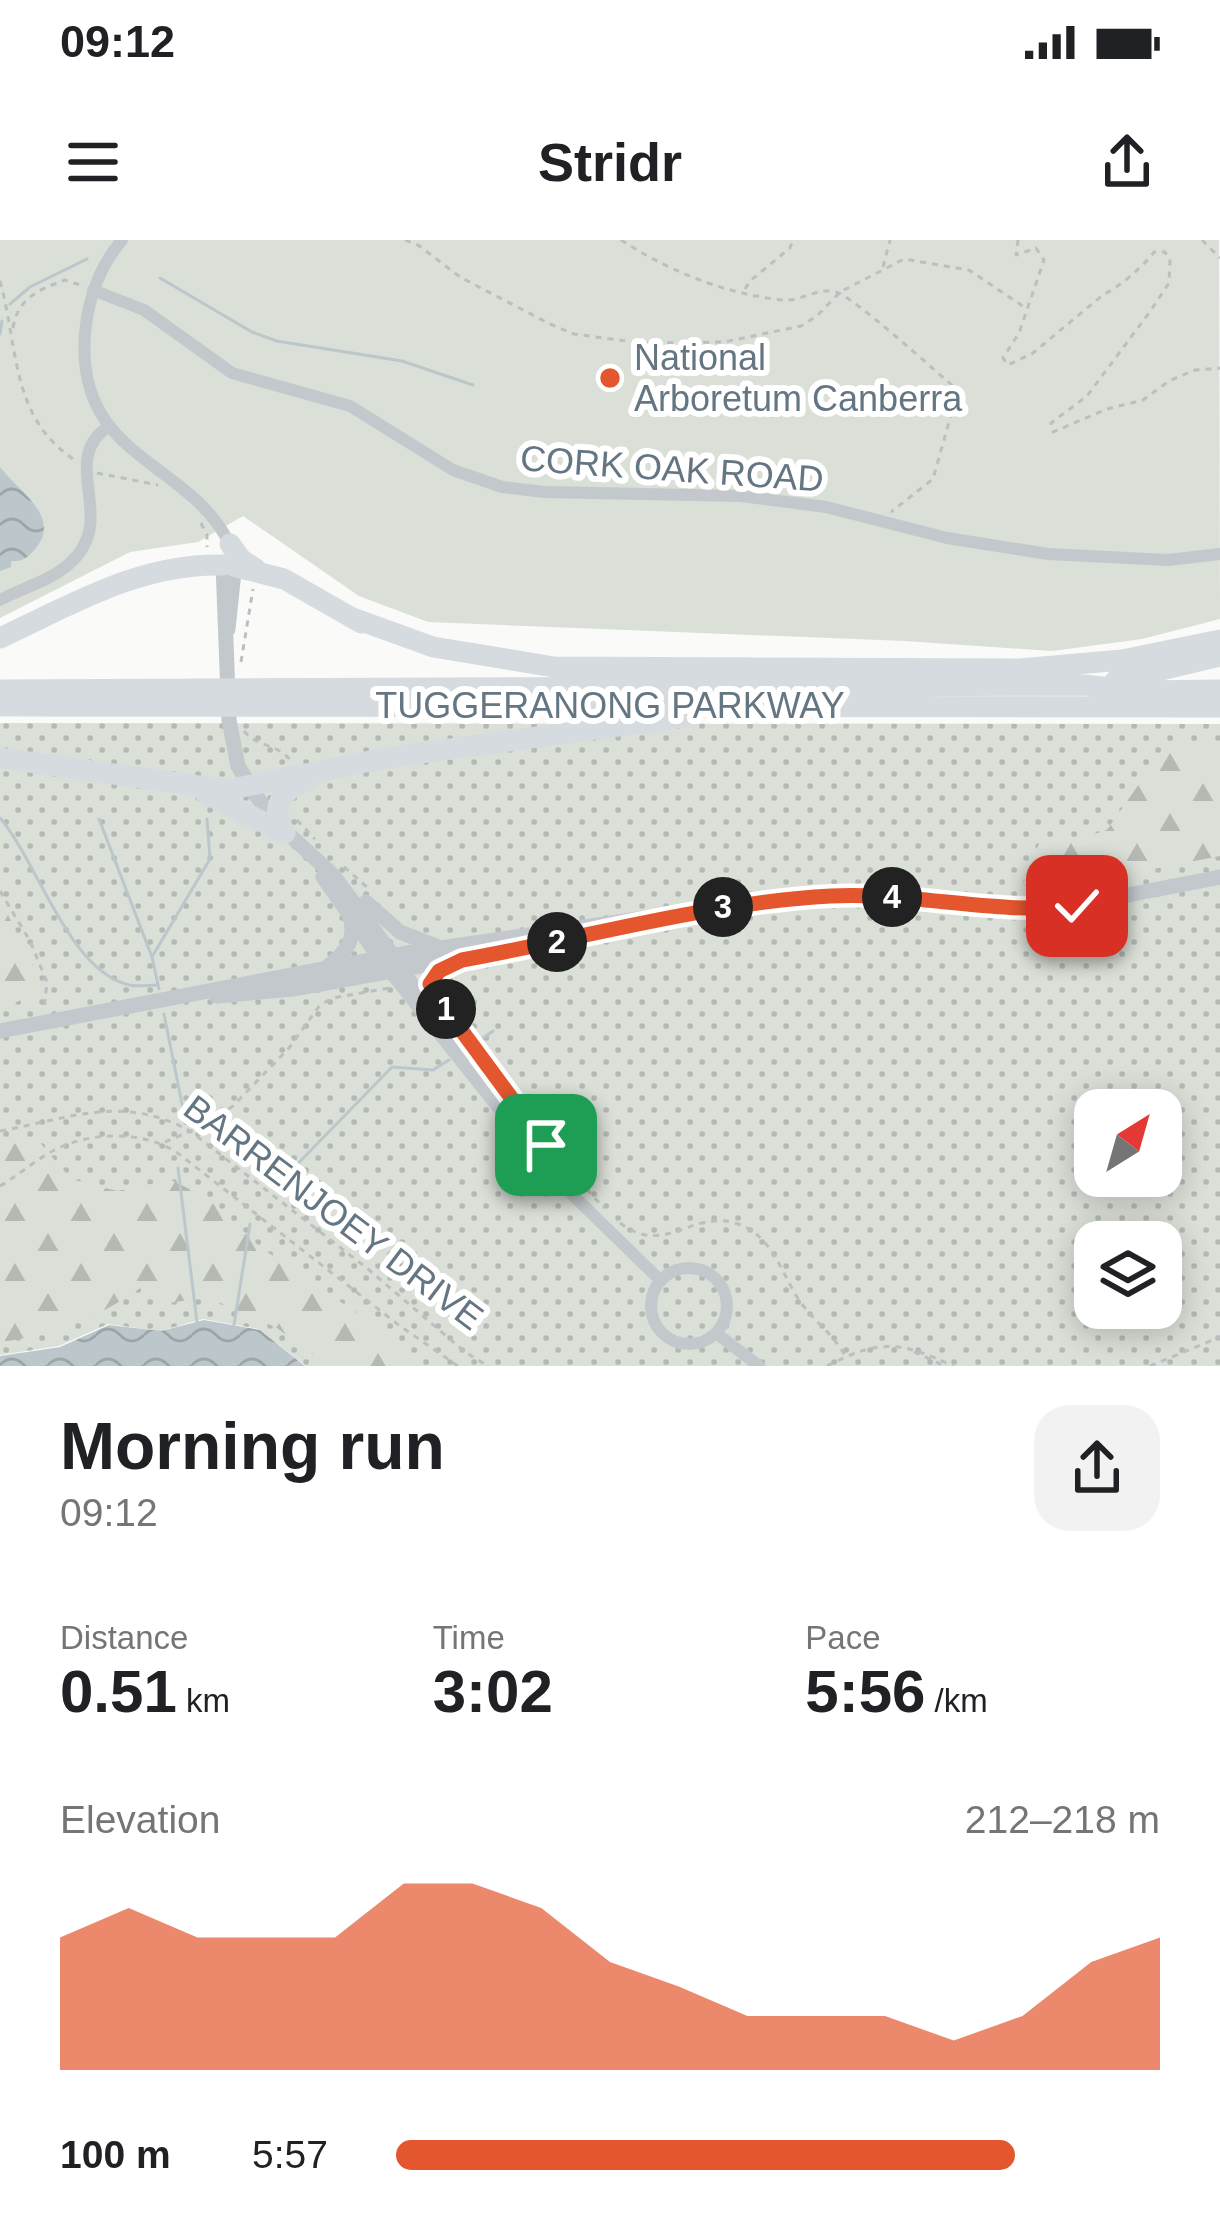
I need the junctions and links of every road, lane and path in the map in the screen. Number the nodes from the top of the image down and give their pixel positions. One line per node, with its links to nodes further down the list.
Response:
1 (122, 240): 11 (street)
2 (405, 240): 13 (path)
3 (621, 240): 12 (path)
4 (793, 240): 12 (path)
5 (890, 240): 9 (path)
6 (1018, 240): 14 (path)
7 (1202, 240): 8 (path)
8 (1220, 258)
9 (883, 268): 13 (path); 14 (path)
10 (0, 281): 15 (path)
11 (93, 290): 15 (path); 18 (street); 22 (street, CORK OAK ROAD)
12 (745, 291): 13 (path)
13 (840, 292): 22 (path)
14 (1028, 310): 17 (path)
15 (12, 335): 16 (path); 19 (path)
16 (0, 338)
17 (1220, 368)
18 (109, 426): 19 (street); 23 (street)
19 (86, 467): 20 (path); 25 (street)
20 (167, 491)
21 (193, 514): 23 (path)
22 (879, 519): 24 (street, CORK OAK ROAD)
23 (222, 554): 26 (highway); 27 (highway); 42 (street)
24 (1220, 554)
25 (0, 600)
26 (353, 618): 28 (highway); 31 (highway)
27 (0, 638)
28 (1220, 640)
29 (1220, 656): 30 (highway)
30 (1084, 685): 31 (highway, TUGGERANONG PARKWAY); 33 (highway)
31 (736, 689): 35 (highway, TUGGERANONG PARKWAY)
32 (0, 690): 34 (highway, TUGGERANONG PARKWAY)
33 (1220, 690)
34 (206, 699): 35 (highway, TUGGERANONG PARKWAY); 37 (highway, TUGGERANONG PARKWAY)
35 (250, 699): 36 (highway, TUGGERANONG PARKWAY)
36 (804, 705): 38 (highway, TUGGERANONG PARKWAY); 40 (highway)
37 (0, 706)
38 (1220, 707)
39 (0, 758): 41 (highway)
40 (325, 772): 42 (highway); 43 (highway)
41 (175, 783): 42 (highway); 43 (highway)
42 (248, 786): 43 (street)
43 (292, 840): 44 (street); 47 (street)
44 (323, 865): 49 (street); 51 (street)
45 (1220, 877): 48 (street)
46 (0, 891): 55 (path)
47 (349, 915): 51 (street); 52 (street)
48 (661, 918): 49 (street); 50 (street)
49 (446, 947): 51 (street)
50 (462, 960): 51 (street); 54 (street)
51 (393, 968): 52 (street); 53 (street); 54 (street); 58 (street); 60 (path)
52 (325, 969): 53 (street)
53 (190, 997): 55 (street)
54 (433, 1009): 58 (street)
55 (46, 1021): 56 (street)
56 (0, 1030)
57 (466, 1038): 67 (path)
58 (488, 1094): 63 (street)
59 (0, 1131): 60 (path, BARRENJOEY DRIVE)
60 (190, 1132): 61 (path); 69 (path, BARRENJOEY DRIVE)
61 (164, 1144): 62 (path); 68 (path)
62 (0, 1186)
63 (661, 1281): 64 (street); 64 (street)
64 (716, 1334): 70 (street)
65 (1220, 1337): 74 (path)
66 (909, 1348): 67 (path); 72 (path); 73 (path)
67 (845, 1357): 71 (path)
68 (458, 1366)
69 (488, 1366)
70 (759, 1366)
71 (827, 1366)
72 (945, 1366)
73 (953, 1366)
74 (1150, 1366)

